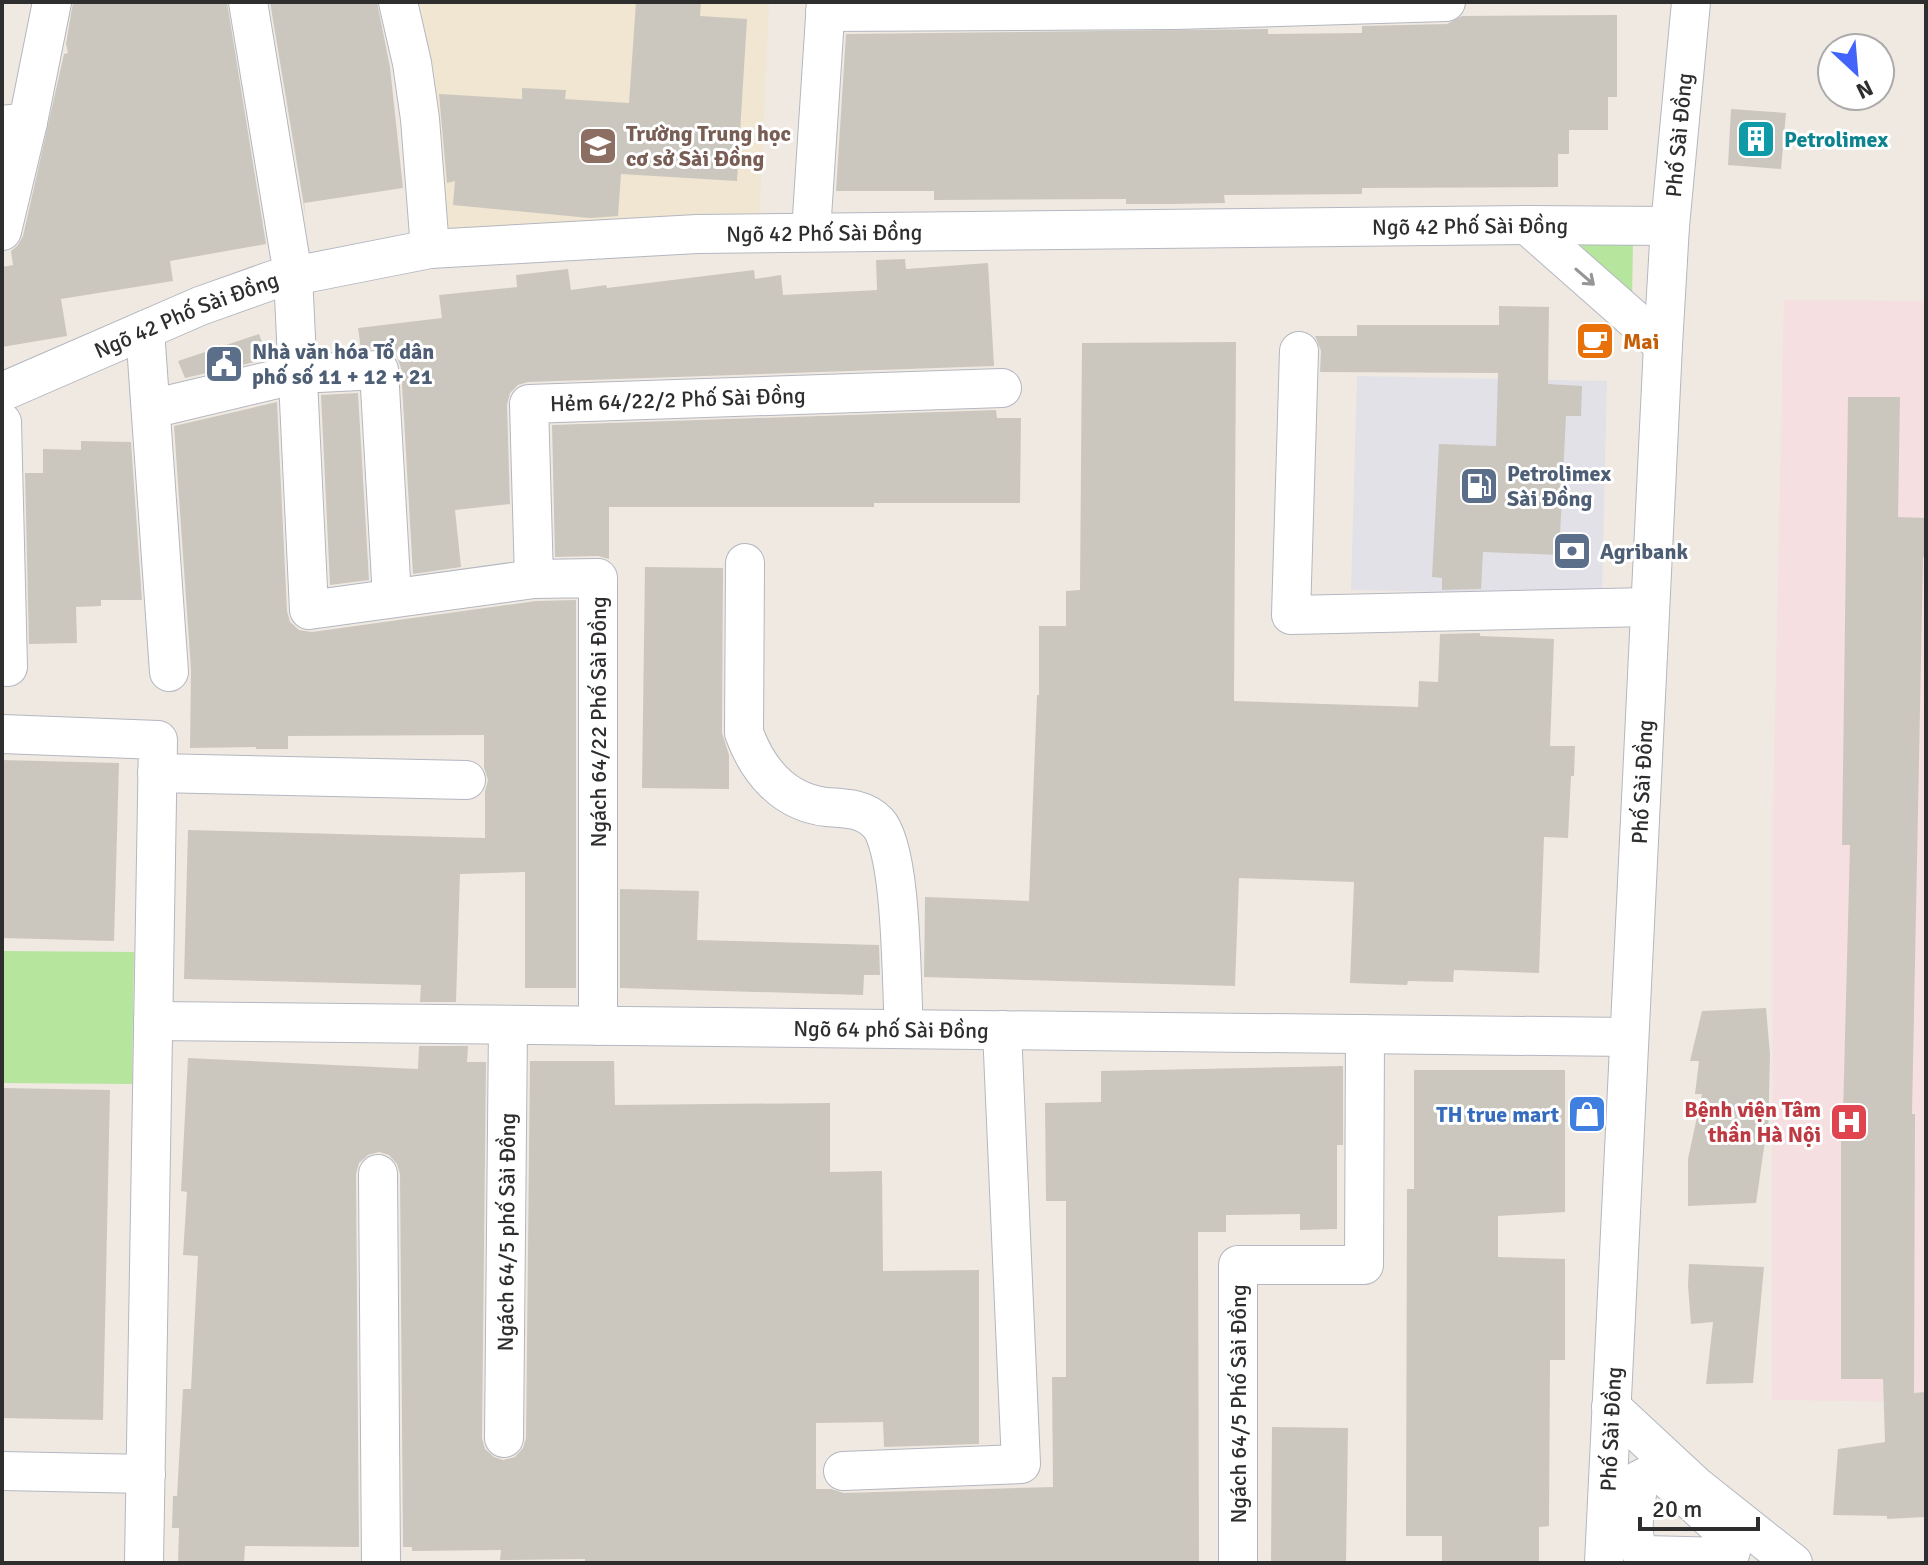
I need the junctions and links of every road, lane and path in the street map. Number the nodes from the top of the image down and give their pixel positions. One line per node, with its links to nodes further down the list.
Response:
1 (52, 2): 9 (street)
2 (248, 2): 15 (street)
3 (398, 2): 14 (street)
4 (1446, 2): 6 (street)
5 (1691, 2): 11 (street, Phố Sài Đồng)
6 (1407, 3): 7 (street)
7 (1055, 6): 8 (street)
8 (825, 7): 13 (street)
9 (15, 123): 12 (street)
10 (1527, 225): 11 (street, Ngõ 42 Phố Sài Đồng); 13 (street, Ngõ 42 Phố Sài Đồng); 17 (street, Ngõ 42 Phố Sài Đồng, one-way to 17)
11 (1670, 226): 17 (street, Phố Sài Đồng)
12 (2, 231)
13 (811, 232): 14 (street, Ngõ 42 Phố Sài Đồng)
14 (430, 249): 15 (street, Ngõ 42 Phố Sài Đồng)
15 (293, 275): 16 (street, Ngõ 42 Phố Sài Đồng); 19 (street)
16 (145, 330): 21 (street, Ngõ 42 Phố Sài Đồng); 22 (street)
17 (1663, 345): 27 (street, Phố Sài Đồng)
18 (1299, 351): 27 (street)
19 (298, 374): 22 (street); 26 (street); 26 (street, Ngách 64/22 Phố Sài Đồng)
20 (1002, 388): 25 (street, Hẻm 64/22/2 Phố Sài Đồng)
21 (2, 392)
22 (151, 409): 29 (street)
23 (2, 422): 28 (street)
24 (745, 563): 36 (street)
25 (534, 579): 26 (street, Ngách 64/22 Phố Sài Đồng); 35 (street, Ngách 64/22 Phố Sài Đồng)
26 (392, 598)
27 (1649, 607): 39 (street, Phố Sài Đồng)
28 (8, 667)
29 (169, 672)
30 (2, 734): 31 (street)
31 (157, 773): 32 (street); 33 (street)
32 (466, 780)
33 (153, 1021): 34 (street, Ngõ 64 phố Sài Đồng); 45 (street)
34 (508, 1025): 35 (street, Ngõ 64 phố Sài Đồng); 42 (street, Ngách 64/5 phố Sài Đồng)
35 (598, 1026): 36 (street, Ngõ 64 phố Sài Đồng)
36 (904, 1029): 37 (street, Ngõ 64 phố Sài Đồng)
37 (1002, 1030): 38 (street, Ngõ 64 phố Sài Đồng); 44 (street)
38 (1365, 1034): 39 (street, Ngõ 64 phố Sài Đồng); 48 (street, Ngách 64/5 Phố Sài Đồng)
39 (1629, 1037): 41 (street, Phố Sài Đồng)
40 (378, 1174): 47 (street)
41 (1611, 1407): 49 (street, Phố Sài Đồng); 50 (street)
42 (504, 1438)
43 (2, 1471): 45 (street)
44 (843, 1471)
45 (146, 1474): 46 (street)
46 (144, 1563)
47 (381, 1563)
48 (1238, 1563)
49 (1604, 1563)
50 (1793, 1563)

